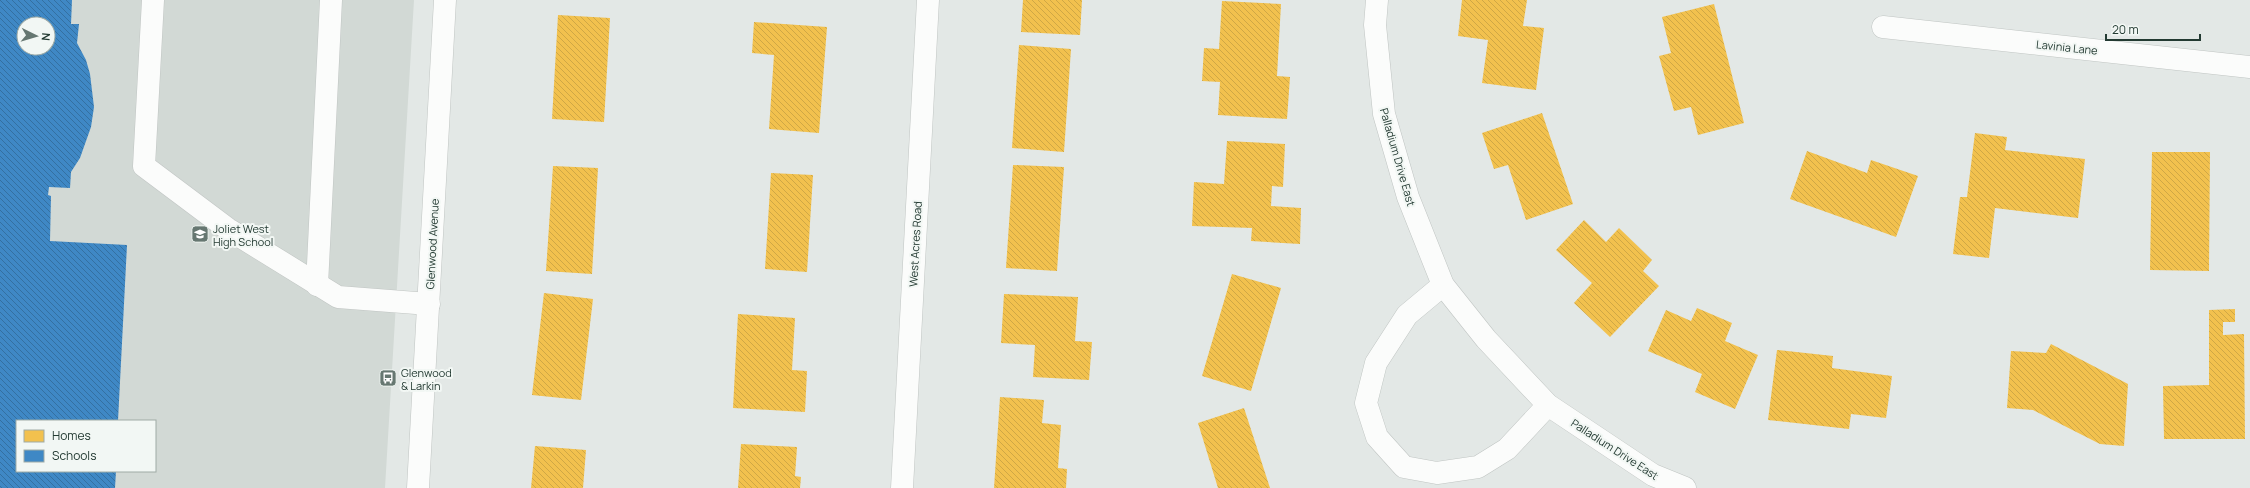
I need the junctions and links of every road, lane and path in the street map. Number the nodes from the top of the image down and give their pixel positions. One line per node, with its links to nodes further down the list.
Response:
1 (153, 0): 9 (street)
2 (332, 0): 9 (street)
3 (445, 0): 10 (street, Glenwood Avenue)
4 (928, 0): 13 (street, West Acres Road)
5 (1377, 0): 8 (street, Palladium Drive East)
6 (1884, 27): 7 (street, Lavinia Lane)
7 (2250, 67)
8 (1443, 284): 11 (street, Palladium Drive East); 11 (street)
9 (317, 285): 10 (street)
10 (429, 304): 12 (street, Glenwood Avenue)
11 (1548, 405): 14 (street, Palladium Drive East)
12 (418, 488)
13 (902, 488)
14 (1685, 488)

